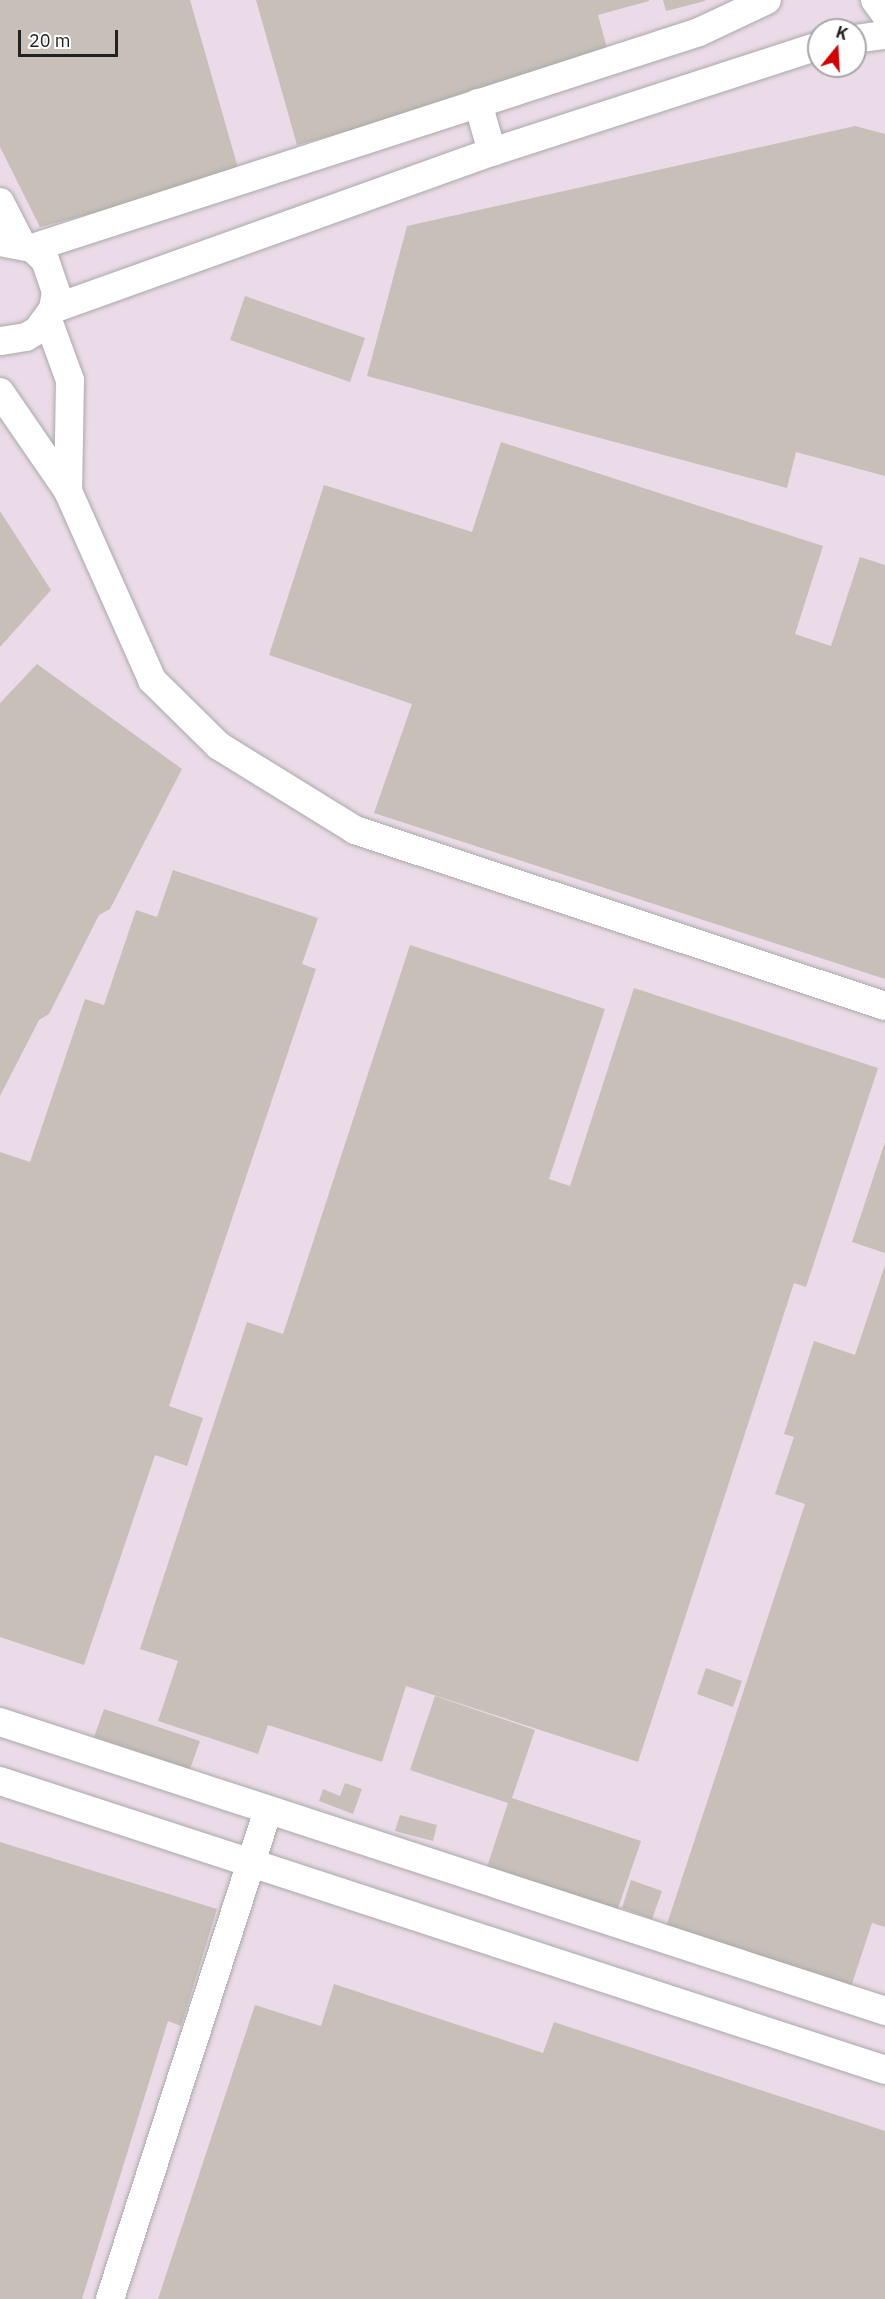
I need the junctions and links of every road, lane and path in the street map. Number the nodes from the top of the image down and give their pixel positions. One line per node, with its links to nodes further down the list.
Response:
1 (767, 0): 7 (street)
2 (875, 0): 3 (street)
3 (885, 14)
4 (885, 35): 5 (street)
5 (867, 37)
6 (807, 50): 8 (street)
7 (478, 103): 8 (street); 10 (street)
8 (492, 152): 11 (street)
9 (0, 202): 10 (street)
10 (18, 245): 11 (street)
11 (51, 314): 12 (street); 14 (street)
12 (0, 341)
13 (0, 393): 14 (street)
14 (68, 491): 15 (street)
15 (885, 1006)
16 (0, 1722): 18 (street)
17 (0, 1781): 19 (street)
18 (268, 1810): 19 (street); 20 (street)
19 (251, 1862): 21 (street); 22 (street)
20 (885, 2011)
21 (885, 2070)
22 (110, 2299)

